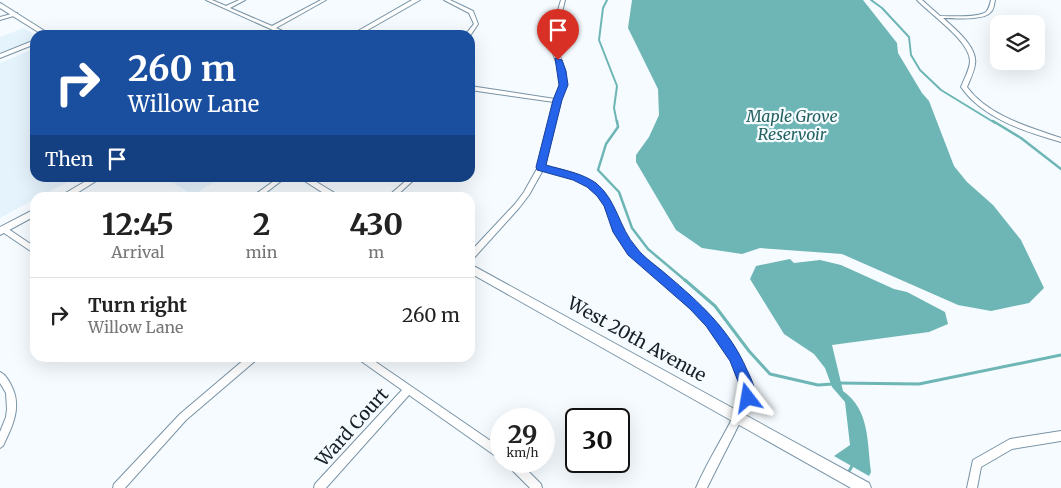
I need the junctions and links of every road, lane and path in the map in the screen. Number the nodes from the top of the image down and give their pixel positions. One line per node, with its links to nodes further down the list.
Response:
1 (208, 0): 10 (street)
2 (243, 0): 10 (street)
3 (324, 0): 14 (street)
4 (417, 0): 17 (street)
5 (446, 0): 18 (street)
6 (563, 0): 22 (street)
7 (919, 0): 12 (street)
8 (993, 0): 12 (street)
9 (0, 5): 11 (street)
10 (226, 8): 14 (street)
11 (15, 14): 13 (street); 15 (street)
12 (937, 17): 23 (street)
13 (0, 19)
14 (272, 28): 16 (street)
15 (40, 30)
16 (277, 30)
17 (363, 30)
18 (472, 30)
19 (30, 44): 20 (street)
20 (0, 56)
21 (475, 89): 22 (street)
22 (557, 100): 24 (street)
23 (1061, 140)
24 (541, 167): 36 (street); 42 (street)
25 (90, 182): 29 (street)
26 (276, 182): 30 (street)
27 (311, 182): 31 (street)
28 (408, 182): 32 (street)
29 (72, 192)
30 (262, 192)
31 (328, 192)
32 (396, 192)
33 (30, 215): 34 (street)
34 (2, 230): 35 (street)
35 (30, 248)
36 (475, 251)
37 (475, 271): 42 (street, West 20th Avenue)
38 (247, 362): 47 (street)
39 (370, 362): 41 (street)
40 (0, 376): 44 (street)
41 (409, 389): 45 (street); 48 (street, Ward Court)
42 (739, 418): 50 (street); 51 (street, West 20th Avenue)
43 (1061, 436): 52 (street)
44 (0, 443)
45 (490, 446)
46 (523, 473): 49 (street)
47 (118, 488)
48 (319, 488)
49 (537, 488)
50 (701, 488)
51 (864, 488)
52 (972, 488)

